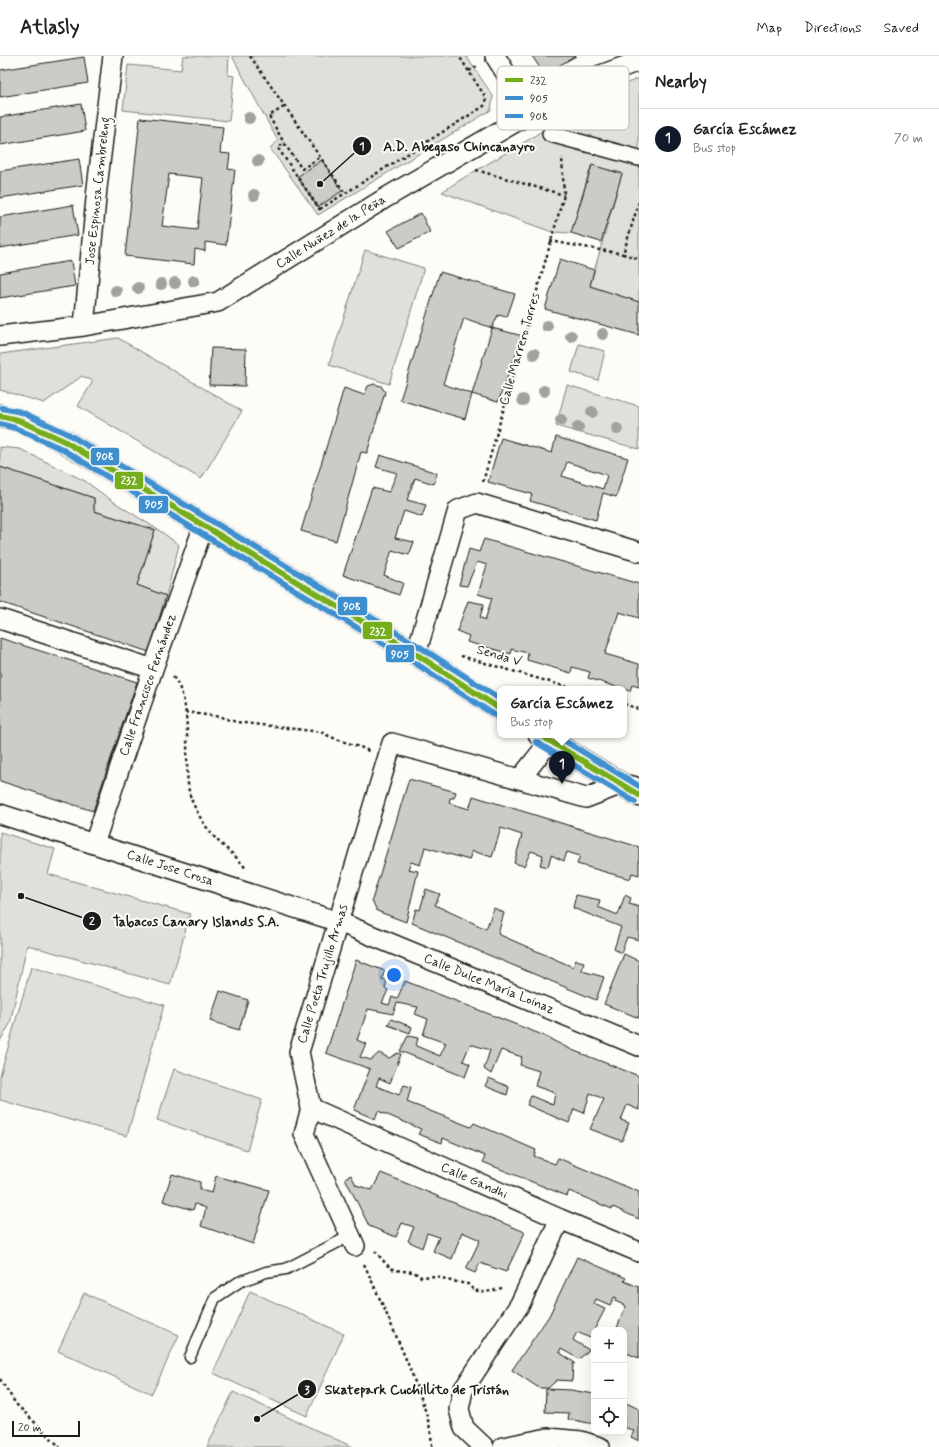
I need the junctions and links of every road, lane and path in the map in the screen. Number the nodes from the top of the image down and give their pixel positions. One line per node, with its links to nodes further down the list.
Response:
1 (113, 56): 22 (street, Jose Espinosa Cambreleng)
2 (250, 56): 8 (path)
3 (459, 56): 15 (path)
4 (495, 56): 6 (street)
5 (639, 61): 7 (street, Calle Nuñez de la Peña)
6 (501, 66)
7 (625, 66)
8 (284, 107): 11 (path); 12 (path)
9 (502, 130): 14 (street, Calle Nuñez de la Peña)
10 (550, 134): 13 (street)
11 (284, 143): 12 (path); 17 (path)
12 (319, 158): 15 (path)
13 (639, 158)
14 (448, 162): 18 (street, Calle Nuñez de la Peña); 19 (path, Calle Marrero Torres)
15 (345, 193): 17 (path)
16 (639, 202): 20 (path)
17 (320, 209): 18 (path)
18 (334, 230): 22 (street, Calle Nuñez de la Peña)
19 (550, 241): 20 (path); 25 (path, Calle Marrero Torres)
20 (623, 254): 21 (path)
21 (639, 259)
22 (84, 326): 23 (street, Calle Nuñez de la Peña)
23 (0, 336)
24 (6, 419): 26 (main road)
25 (477, 503): 27 (street); 29 (street)
26 (204, 526): 29 (main road); 31 (street, Calle Francisco Fernández)
27 (639, 552)
28 (0, 619): 31 (street)
29 (416, 654): 34 (main road)
30 (457, 656): 32 (path, Senda V)
31 (153, 669): 36 (path); 42 (street, Calle Francisco Fernández)
32 (564, 686)
33 (627, 705): 35 (path)
34 (497, 707)
35 (639, 709)
36 (185, 712): 38 (path); 43 (path)
37 (545, 738): 39 (street); 40 (main road)
38 (390, 752): 39 (street); 44 (street, Calle Poeta Trujillo Armas)
39 (520, 779): 40 (street)
40 (633, 789)
41 (0, 814): 42 (street, Calle Jose Crosa)
42 (94, 844): 43 (street, Calle Jose Crosa)
43 (252, 894): 44 (street, Calle Jose Crosa)
44 (339, 922): 45 (street, Calle Dulce María Loinaz); 46 (street, Calle Poeta Trujillo Armas)
45 (639, 1046)
46 (311, 1108): 47 (street, Calle Gandhi); 48 (street, Calle Poeta Trujillo Armas)
47 (560, 1219): 49 (street, Calle Gandhi); 50 (street)
48 (354, 1244): 50 (path); 51 (lane); 54 (path)
49 (639, 1252)
50 (527, 1289): 55 (street)
51 (190, 1357)
52 (0, 1379): 53 (path)
53 (60, 1447)
54 (432, 1447)
55 (484, 1447)
56 (503, 1447): 57 (street)
57 (600, 1447)

